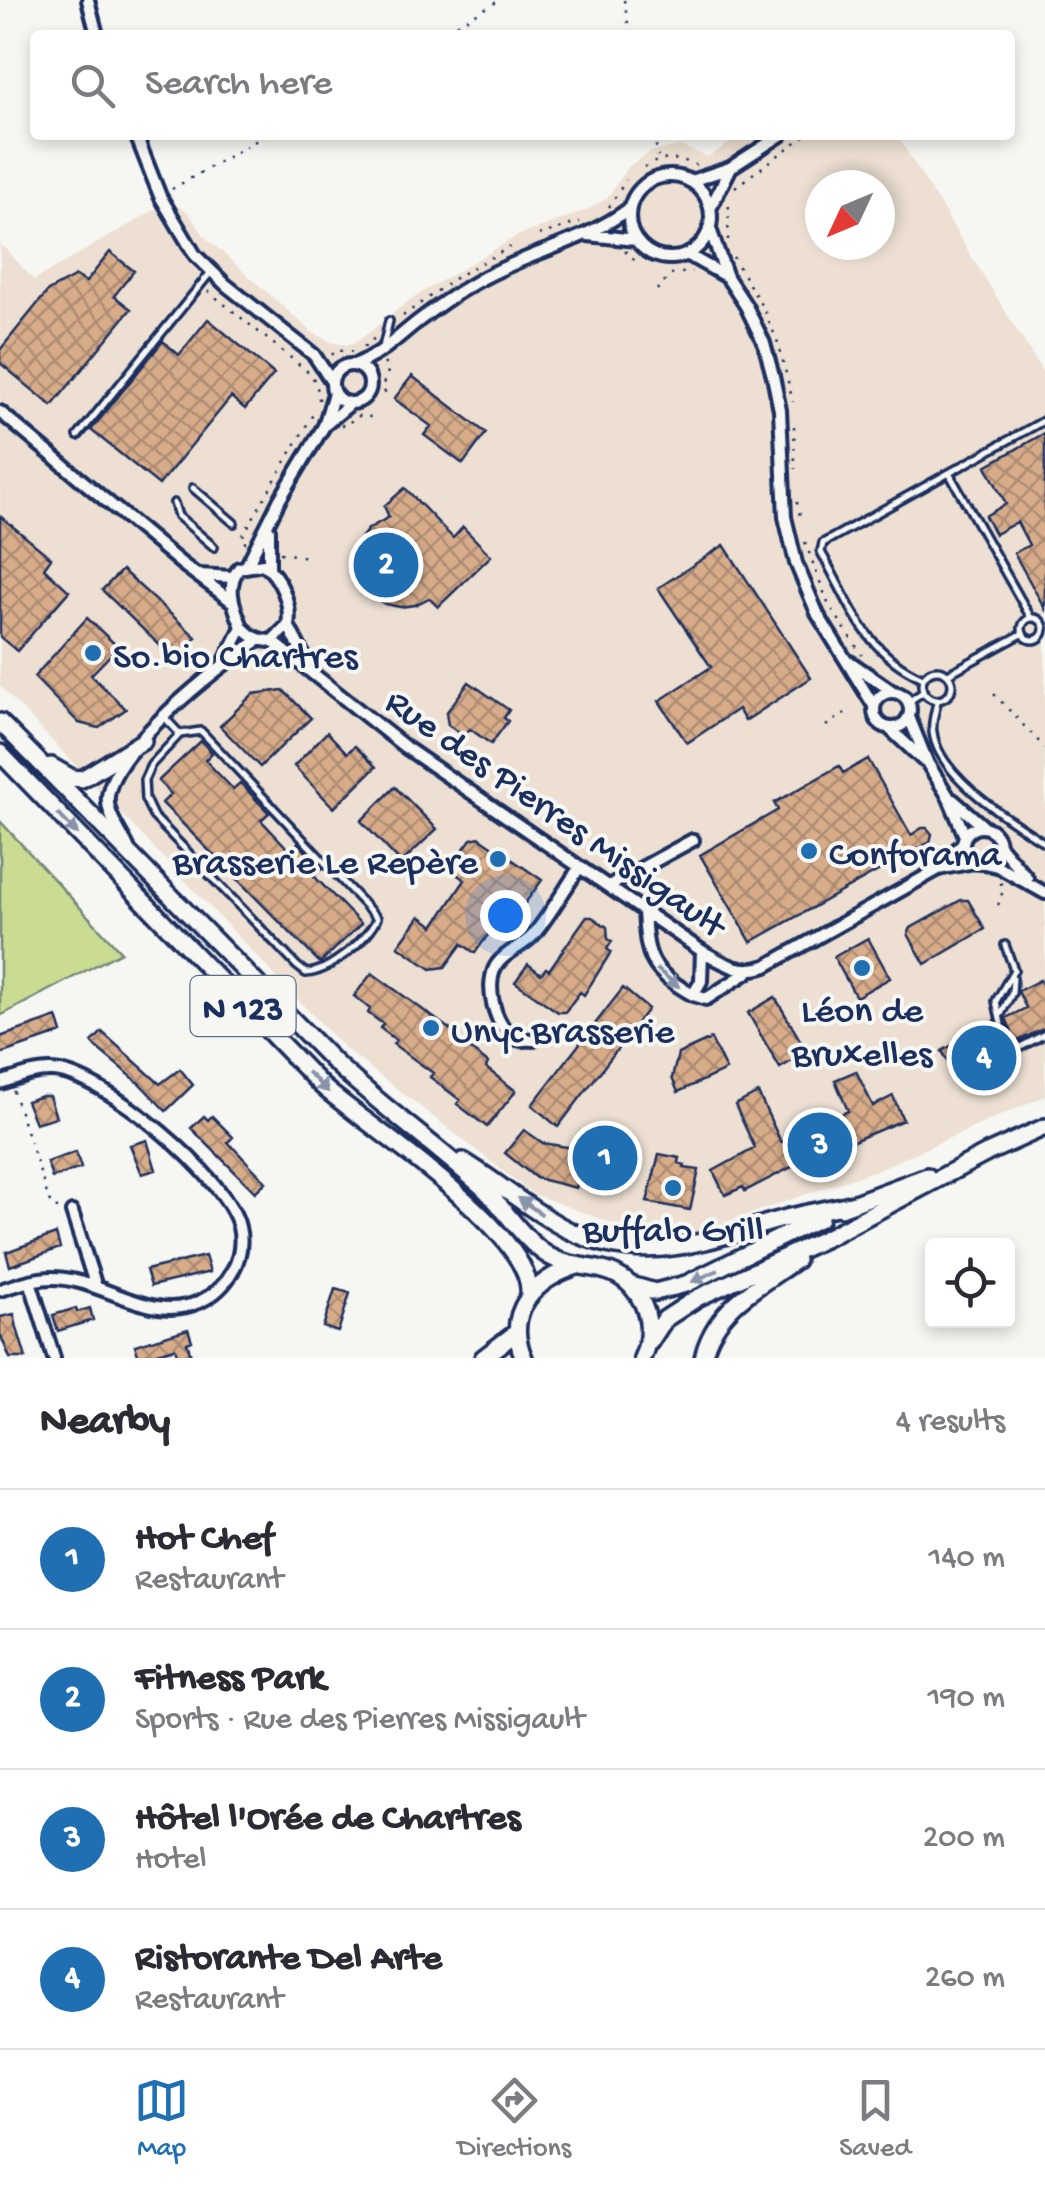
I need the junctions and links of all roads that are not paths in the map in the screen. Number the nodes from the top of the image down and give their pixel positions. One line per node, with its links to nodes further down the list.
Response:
1 (88, 0): 2 (street)
2 (96, 30)
3 (138, 140): 13 (street)
4 (773, 140): 5 (street)
5 (730, 168): 6 (street); 7 (street)
6 (691, 181): 7 (street); 8 (street)
7 (710, 207): 9 (street)
8 (630, 208): 10 (street); 11 (street)
9 (710, 230): 12 (street); 14 (street)
10 (587, 235): 11 (street); 17 (street)
11 (636, 240): 12 (street)
12 (688, 255): 14 (street)
13 (210, 272): 16 (street); 25 (lane)
14 (727, 278): 44 (street)
15 (388, 321): 17 (lane)
16 (314, 356): 18 (street); 20 (street)
17 (381, 358): 18 (street); 19 (street)
18 (349, 365): 19 (street); 20 (street)
19 (370, 382): 21 (street)
20 (333, 388): 21 (street); 24 (street)
21 (350, 403): 24 (street)
22 (0, 412): 34 (street)
23 (1045, 420): 26 (lane)
24 (324, 426): 30 (street)
25 (78, 436)
26 (948, 472): 37 (lane); 48 (lane)
27 (194, 488): 29 (lane)
28 (174, 502): 31 (lane)
29 (234, 523)
30 (268, 524): 32 (street); 33 (street)
31 (214, 548)
32 (247, 565): 33 (street); 35 (street)
33 (268, 567): 38 (street)
34 (199, 574): 35 (street); 36 (street)
35 (232, 577): 36 (street)
36 (232, 602): 39 (street)
37 (1031, 618): 40 (lane); 41 (lane)
38 (288, 625): 43 (street); 46 (street, Rue des Pierres Missigault)
39 (242, 626): 42 (street); 45 (street)
40 (1022, 634): 41 (lane); 47 (lane)
41 (1043, 638)
42 (259, 640): 43 (street); 45 (street)
43 (272, 641): 46 (street, Rue des Pierres Missigault)
44 (845, 658): 49 (street); 53 (street)
45 (224, 662): 54 (street)
46 (310, 668): 71 (street, Rue des Pierres Missigault)
47 (948, 674): 48 (lane); 51 (lane)
48 (923, 678): 50 (lane)
49 (892, 692): 52 (street); 53 (street)
50 (922, 692): 51 (lane); 52 (lane)
51 (938, 701): 67 (lane)
52 (908, 702): 55 (street)
53 (874, 706): 57 (street)
54 (163, 716): 58 (lane); 59 (street)
55 (909, 717): 57 (street); 62 (street)
56 (0, 722): 61 (main road, N 123)
57 (888, 728): 62 (street)
58 (180, 734): 58 (lane)
59 (143, 741): 61 (main road); 69 (street)
60 (0, 754): 95 (main road, N 123, one-way to 95)
61 (32, 754): 69 (main road, N 123)
62 (928, 764): 63 (street)
63 (948, 796): 64 (street); 65 (street)
64 (984, 827): 65 (street); 68 (street)
65 (964, 839): 70 (street); 72 (street, Rue des Pierres Missigault)
66 (693, 840): 73 (street)
67 (1045, 843)
68 (1000, 845): 70 (street); 74 (street)
69 (135, 861): 85 (main road, N 123)
70 (978, 862): 72 (street, Rue des Pierres Missigault); 74 (street)
71 (579, 868): 73 (street, Rue des Pierres Missigault); 82 (street)
72 (936, 870): 79 (street, Rue des Pierres Missigault)
73 (609, 886): 76 (street, Rue des Pierres Missigault)
74 (1034, 886): 75 (street)
75 (1045, 893)
76 (644, 910): 78 (street, Rue des Pierres Missigault); 80 (street, one-way to 80)
77 (1006, 945): 81 (lane)
78 (702, 952): 79 (street, Rue des Pierres Missigault); 80 (street)
79 (751, 970): 80 (street)
80 (693, 996)
81 (1045, 1034)
82 (533, 1040)
83 (5, 1081): 93 (street)
84 (1045, 1126): 86 (main road)
85 (420, 1135): 87 (main road, one-way to 85); 90 (main road, N 123)
86 (986, 1154): 87 (main road); 89 (main road)
87 (850, 1204): 92 (main road, one-way to 92)
88 (72, 1212): 93 (street)
89 (828, 1238): 97 (main road); 101 (main road)
90 (578, 1266): 92 (main road, N 123); 95 (main road)
91 (30, 1281): 93 (street); 94 (street); 98 (street)
92 (630, 1285): 97 (main road)
93 (96, 1286)
94 (0, 1290)
95 (530, 1295): 96 (main road)
96 (517, 1332): 99 (main road); 100 (main road)
97 (645, 1352)
98 (54, 1358)
99 (483, 1358)
100 (524, 1358)
101 (703, 1358)

